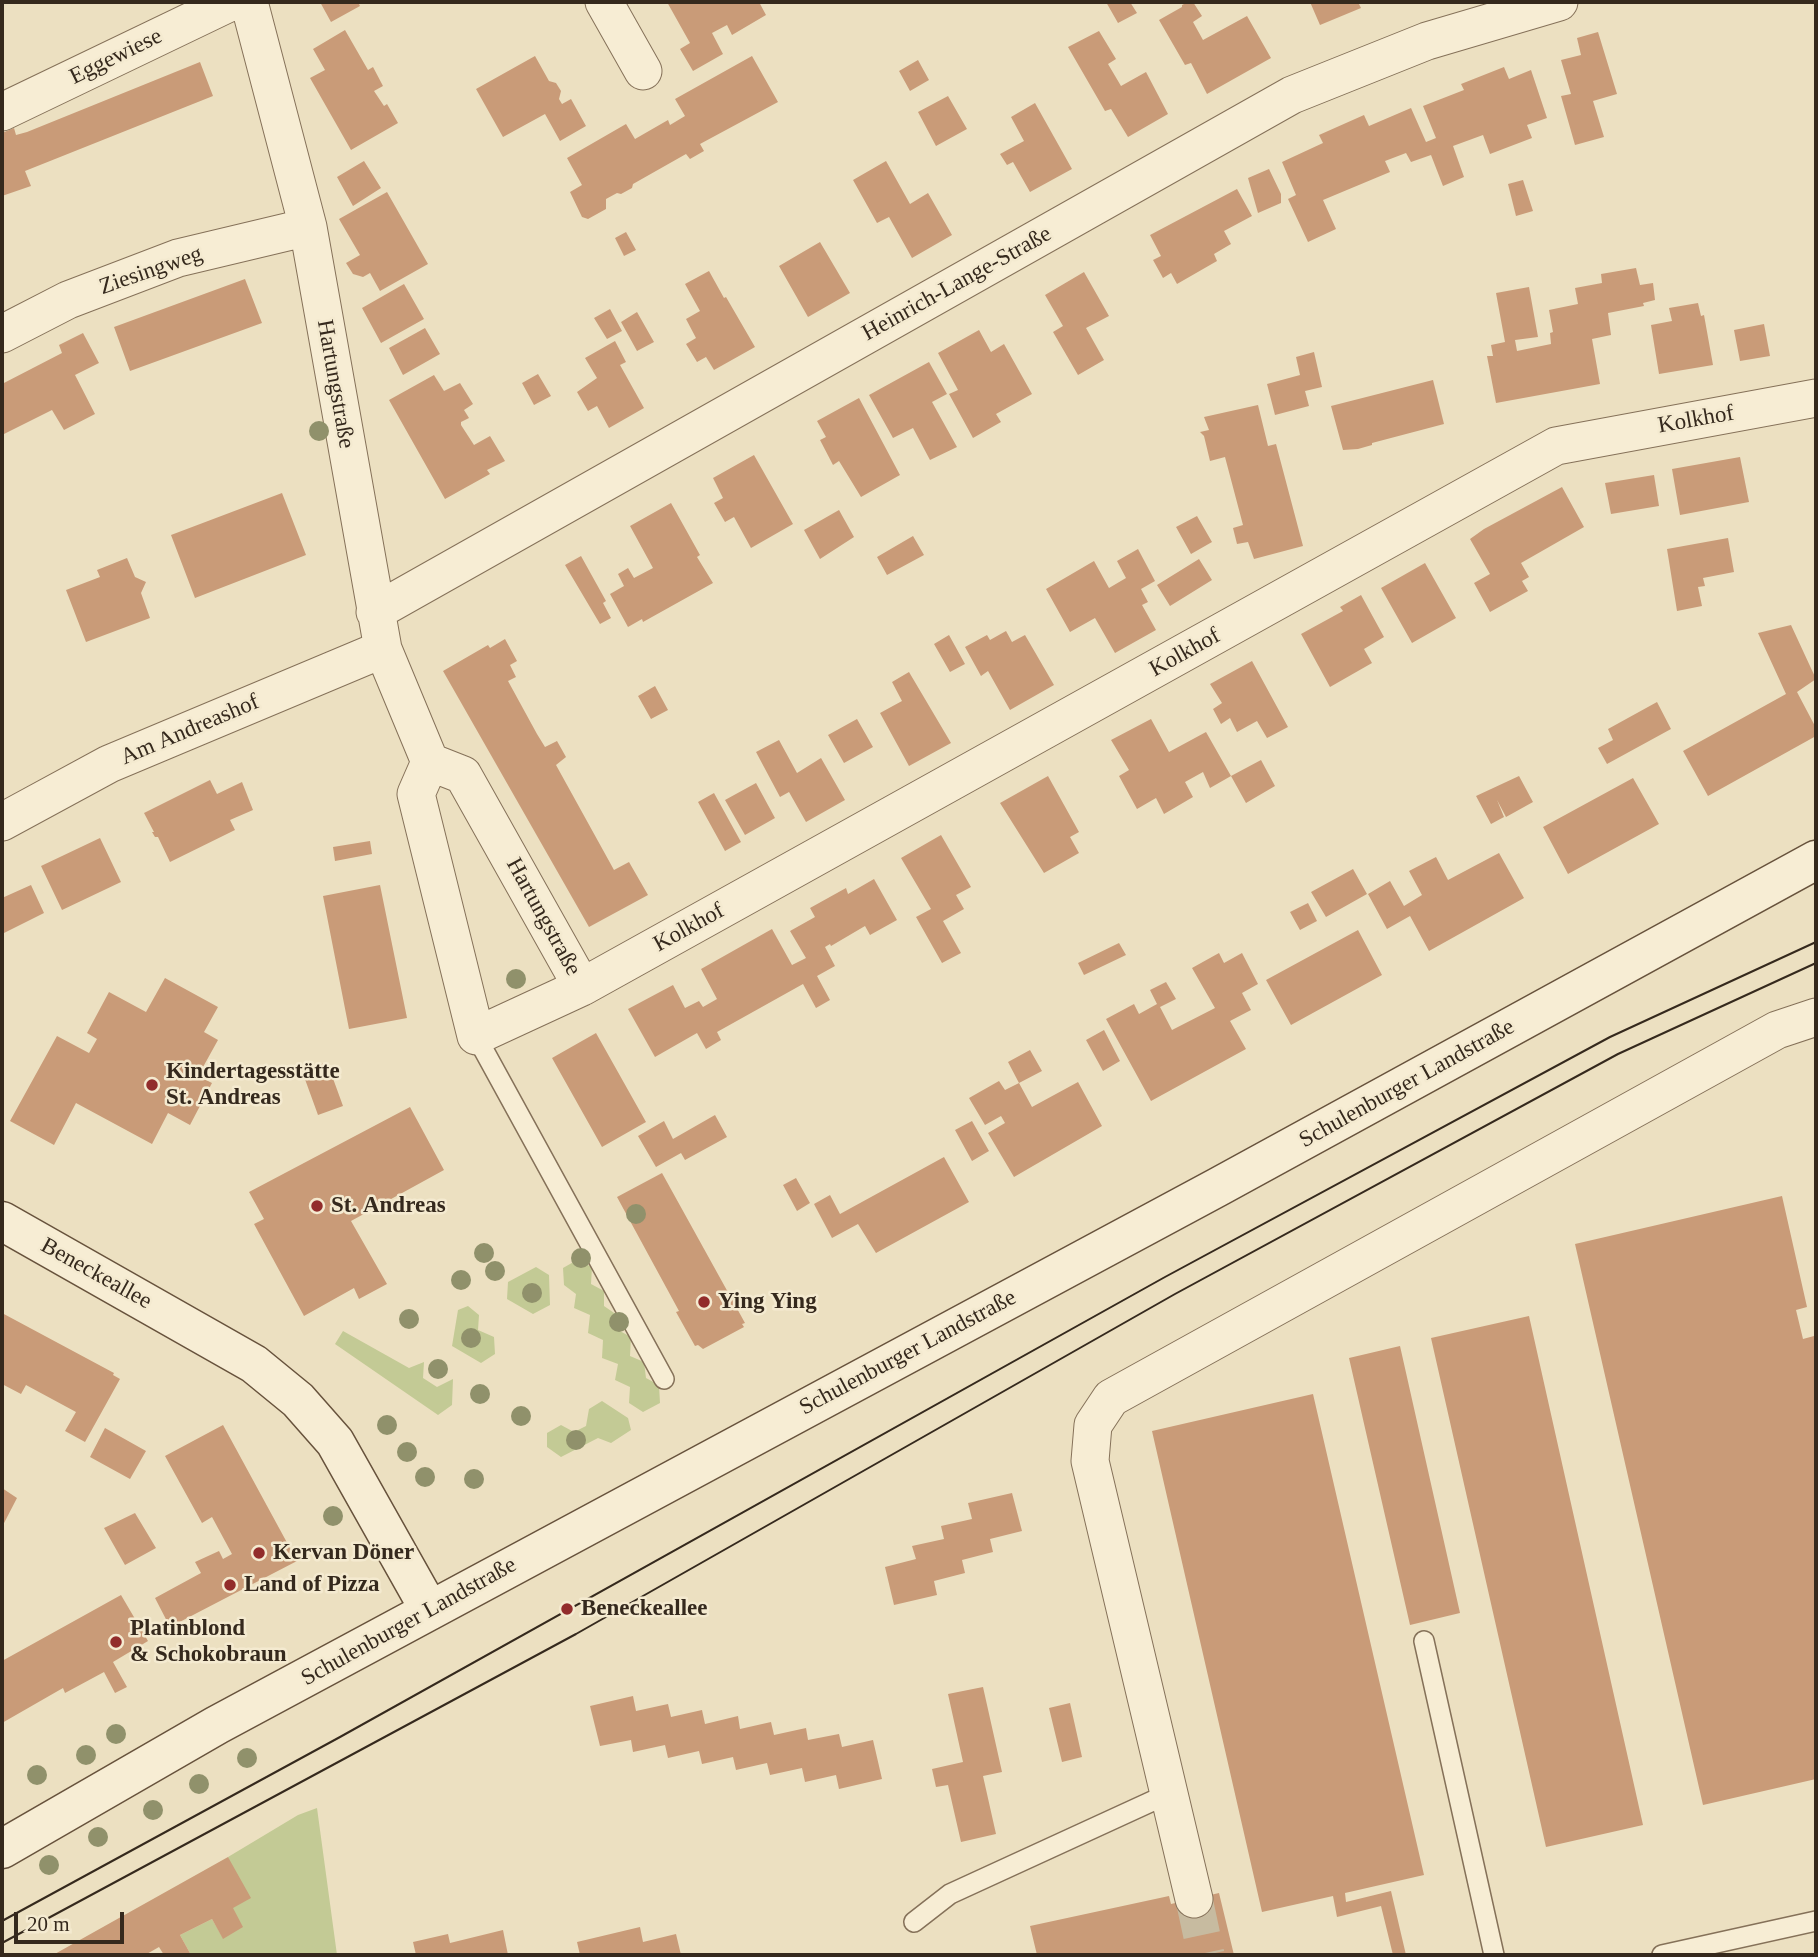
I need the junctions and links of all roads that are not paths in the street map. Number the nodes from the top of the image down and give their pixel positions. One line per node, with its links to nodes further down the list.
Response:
1 (231, 2): 6 (street, Eggewiese)
2 (249, 2): 7 (street, Hartungstraße)
3 (604, 2): 5 (street)
4 (1559, 2): 10 (street, Heinrich-Lange-Straße)
5 (643, 71)
6 (2, 112)
7 (308, 227): 8 (street, Ziesingweg); 10 (street, Hartungstraße)
8 (2, 334)
9 (1816, 398): 15 (street, Kolkhof)
10 (376, 612): 11 (street, Hartungstraße)
11 (383, 649): 12 (street, Hartungstraße); 13 (street, Am Andreashof)
12 (447, 768): 15 (street, Hartungstraße); 17 (street)
13 (2, 822)
14 (1816, 860): 20 (main road, Schulenburger Landstraße)
15 (582, 987): 17 (street, Hartungstraße)
16 (1816, 1017): 22 (street)
17 (475, 1036): 19 (lane)
18 (2, 1221): 20 (main road, Beneckeallee)
19 (664, 1379)
20 (429, 1609): 23 (main road, Schulenburger Landstraße)
21 (1424, 1641): 27 (lane)
22 (1170, 1793): 24 (street); 26 (lane)
23 (2, 1849)
24 (1194, 1899)
25 (1816, 1921): 28 (lane)
26 (914, 1922)
27 (1494, 1955)
28 (1662, 1955)

